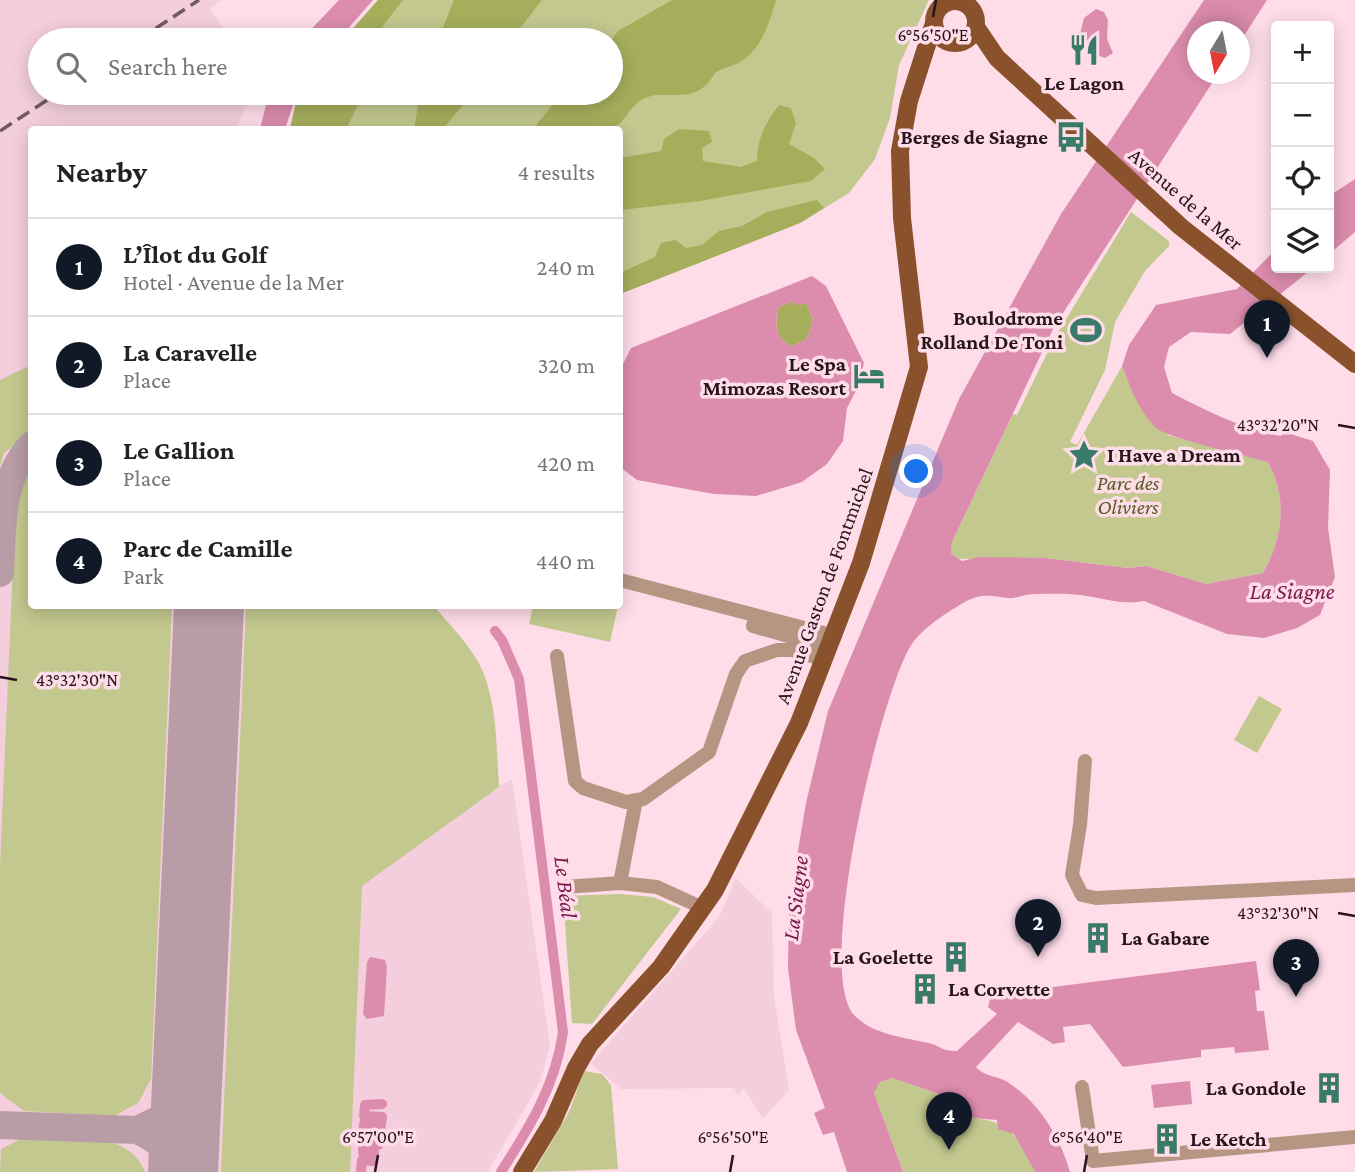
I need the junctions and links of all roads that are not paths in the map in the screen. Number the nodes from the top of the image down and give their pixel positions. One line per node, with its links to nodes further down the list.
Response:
1 (943, 3): 2 (main road); 3 (main road)
2 (968, 3): 4 (main road)
3 (933, 26): 5 (main road); 6 (main road, Avenue Gaston de Fontmichel)
4 (975, 27): 5 (main road); 7 (main road)
5 (953, 44): 6 (main road); 7 (main road)
6 (923, 56): 10 (main road, Avenue Gaston de Fontmichel)
7 (997, 58): 8 (main road, Avenue de la Mer)
8 (1355, 364)
9 (623, 581): 10 (street)
10 (830, 648): 13 (street); 17 (main road, Avenue Gaston de Fontmichel)
11 (557, 656): 13 (street)
12 (1085, 761): 15 (street)
13 (636, 800): 14 (street)
14 (620, 883): 16 (street); 17 (street)
15 (1355, 885)
16 (565, 887)
17 (703, 908): 20 (main road, Avenue Gaston de Fontmichel)
18 (1082, 1087): 19 (street)
19 (1355, 1137)
20 (522, 1172)

